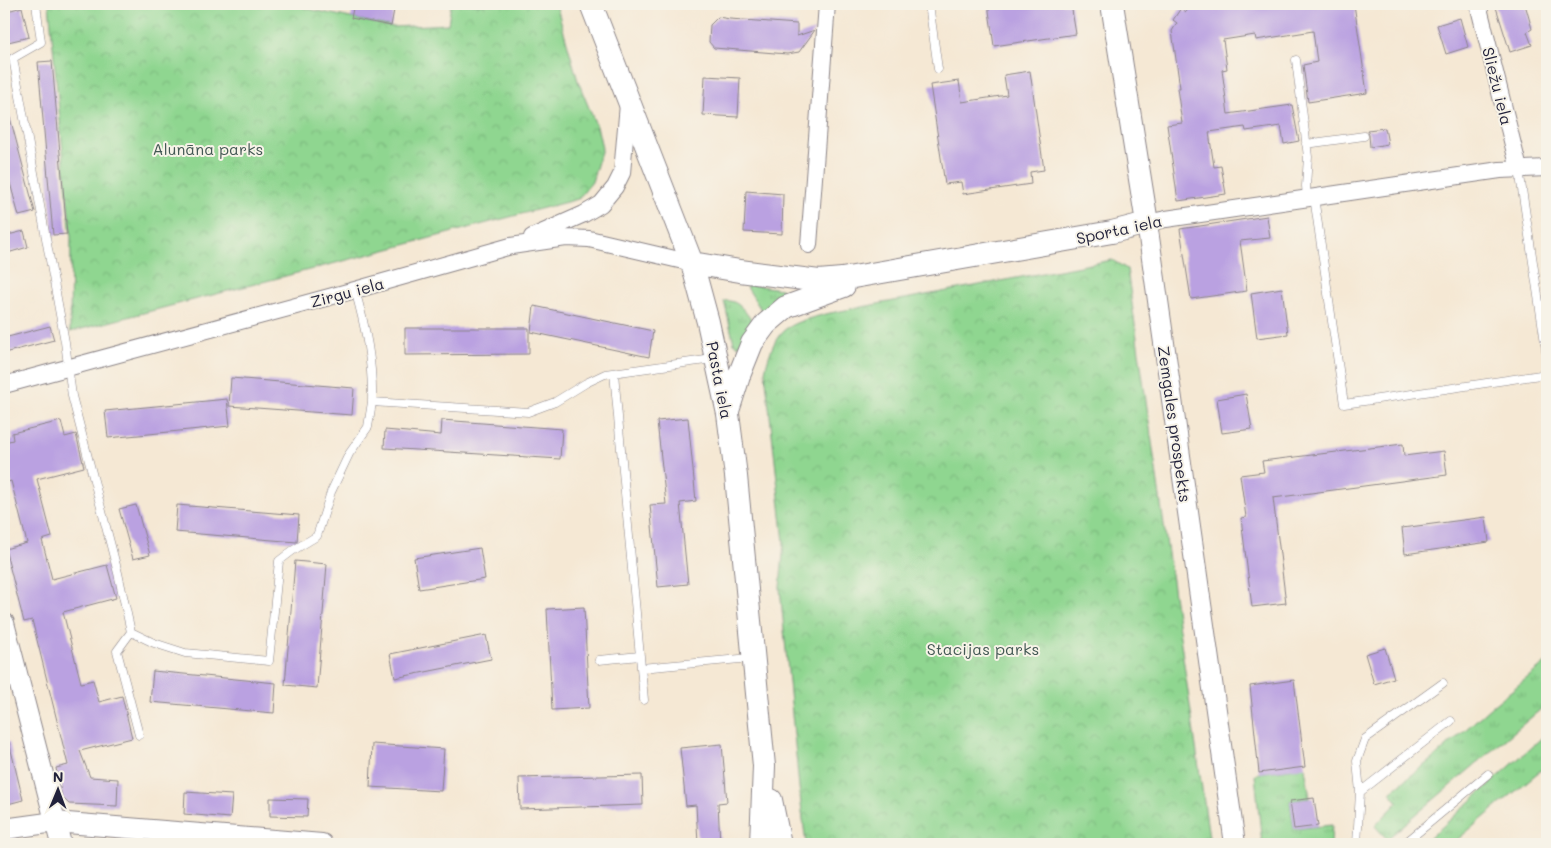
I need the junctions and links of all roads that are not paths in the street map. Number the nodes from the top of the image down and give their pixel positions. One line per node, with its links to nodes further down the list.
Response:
1 (36, 4): 23 (lane)
2 (591, 4): 9 (main road, Pasta iela)
3 (827, 4): 16 (street)
4 (929, 4): 8 (lane)
5 (1112, 4): 15 (main road, Zemgales prospekts)
6 (1478, 4): 13 (street, Sliežu iela)
7 (1296, 60): 11 (lane)
8 (938, 69)
9 (628, 100): 17 (street); 18 (main road, Pasta iela)
10 (1364, 136): 11 (lane)
11 (1306, 144): 14 (lane)
12 (1547, 168): 13 (street, Sporta iela)
13 (1519, 169): 14 (street, Sporta iela); 21 (lane)
14 (1310, 198): 15 (street, Sporta iela); 25 (lane)
15 (1148, 223): 19 (main road, Sporta iela); 48 (street, Zemgales prospekts)
16 (809, 244)
17 (511, 246): 18 (street, Zirgu iela); 20 (street, Zirgu iela)
18 (692, 263): 19 (main road, Sporta iela); 22 (main road, Pasta iela)
19 (882, 272): 28 (main road)
20 (355, 290): 23 (street, Zirgu iela); 27 (lane)
21 (1547, 356)
22 (716, 358): 24 (lane); 28 (main road, Pasta iela)
23 (69, 367): 26 (street, Zirgu iela); 30 (lane)
24 (614, 373): 27 (lane); 31 (lane)
25 (1547, 374)
26 (4, 385)
27 (372, 402): 30 (lane)
28 (728, 414): 32 (main road, Pasta iela)
29 (4, 623): 42 (street)
30 (131, 632): 38 (lane)
31 (640, 656): 33 (lane); 34 (lane)
32 (754, 658): 34 (lane); 40 (main road, Pasta iela)
33 (599, 660)
34 (641, 668): 36 (lane)
35 (1442, 683): 41 (lane)
36 (644, 700)
37 (1451, 721): 41 (lane)
38 (139, 735)
39 (1488, 774): 50 (lane)
40 (764, 777): 46 (main road, Pasta iela); 47 (main road, Pasta iela)
41 (1360, 792): 49 (lane)
42 (55, 822): 43 (street); 44 (street); 45 (street)
43 (4, 829)
44 (61, 844)
45 (322, 844)
46 (761, 844)
47 (780, 844)
48 (1235, 844)
49 (1357, 844)
50 (1404, 844)

